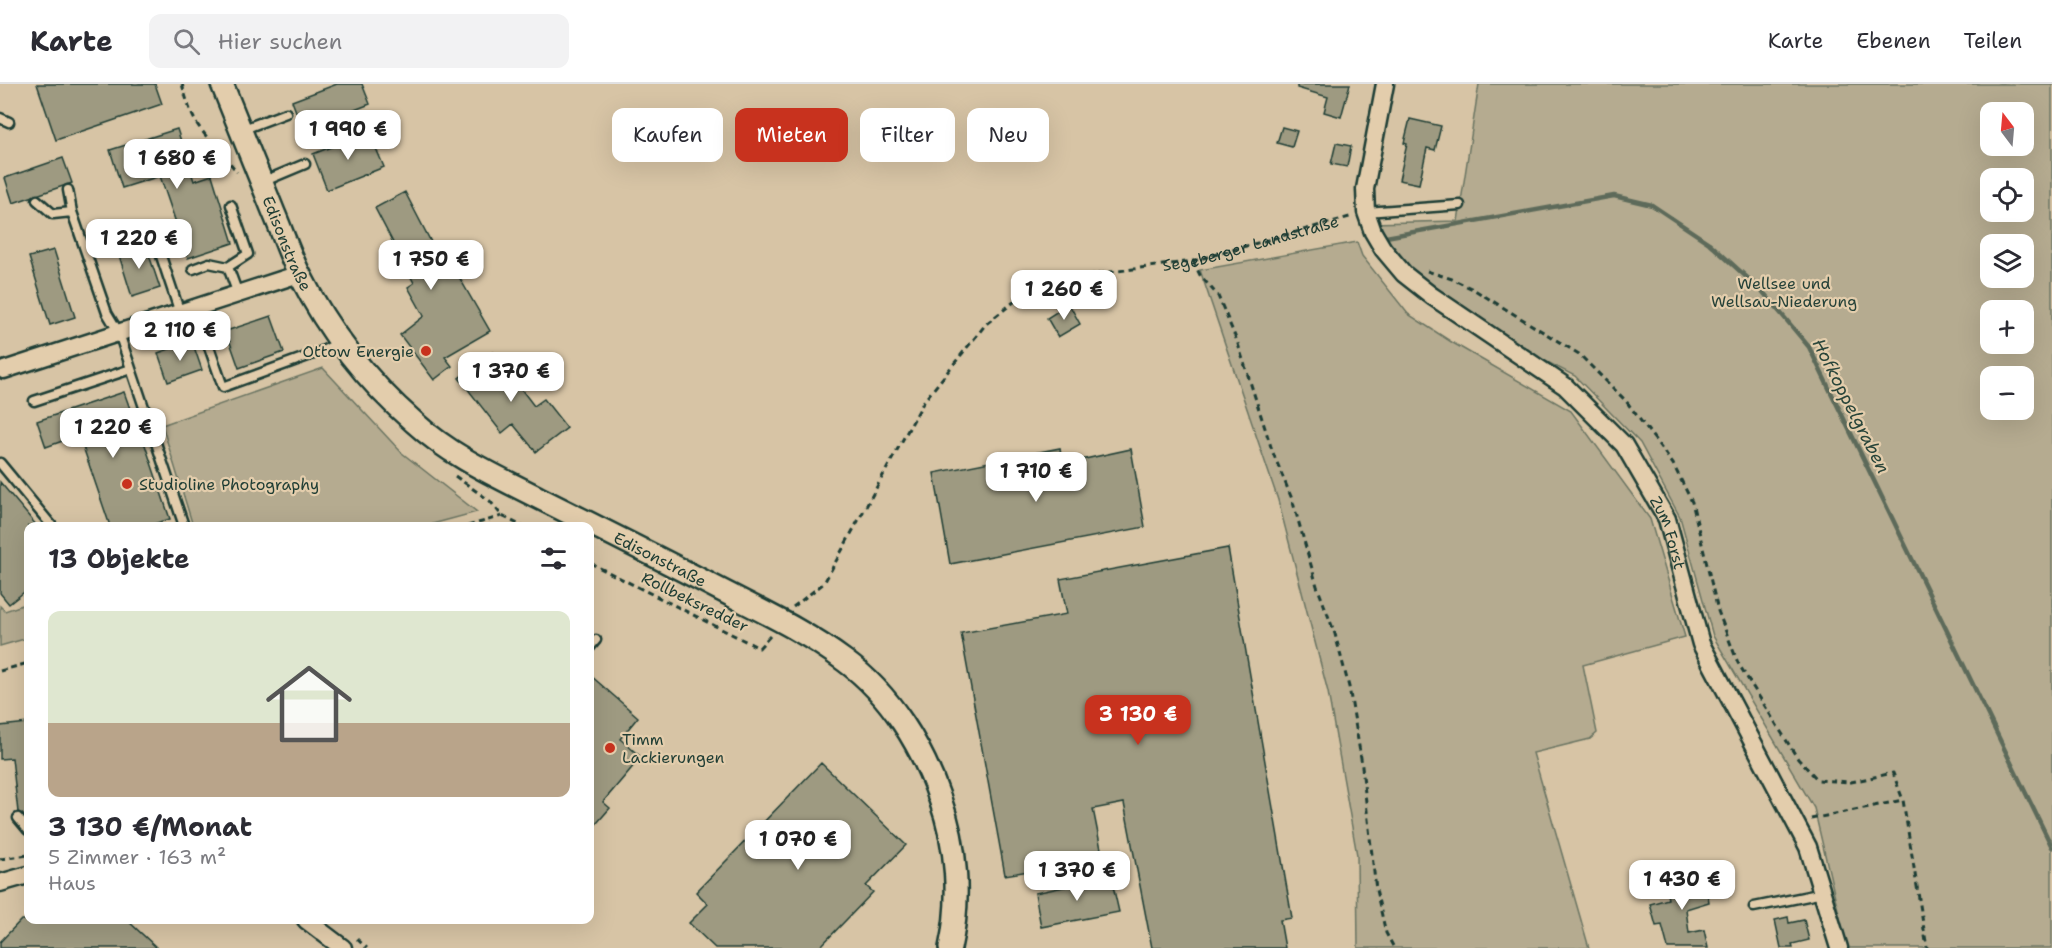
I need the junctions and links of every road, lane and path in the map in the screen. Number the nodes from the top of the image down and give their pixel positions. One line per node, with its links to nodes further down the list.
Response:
1 (222, 84): 6 (street, Edisonstraße)
2 (1385, 84): 14 (street)
3 (286, 113): 6 (lane)
4 (0, 118): 5 (lane)
5 (9, 122)
6 (241, 131): 8 (street, Edisonstraße)
7 (305, 164): 8 (lane)
8 (262, 182): 20 (street, Edisonstraße)
9 (68, 190): 13 (lane)
10 (37, 200): 13 (lane)
11 (231, 205): 17 (lane)
12 (1460, 205): 14 (lane)
13 (72, 212): 23 (lane)
14 (1366, 212): 16 (path, Segeberger Landstraße); 42 (street, Zum Forst)
15 (157, 244): 22 (lane)
16 (1193, 261): 35 (path, Segeberger Landstraße); 53 (path)
17 (228, 267): 19 (lane); 21 (lane)
18 (1420, 268): 40 (path)
19 (193, 269)
20 (299, 274): 21 (street); 25 (street, Edisonstraße)
21 (238, 294): 22 (street)
22 (180, 313): 23 (street)
23 (118, 333): 26 (lane); 27 (street)
24 (207, 341): 25 (lane)
25 (341, 342): 35 (street, Edisonstraße)
26 (131, 369): 28 (lane); 31 (lane)
27 (2, 372)
28 (34, 401)
29 (0, 463): 30 (lane)
30 (49, 522)
31 (183, 522)
32 (482, 522): 33 (path)
33 (514, 522)
34 (594, 565): 35 (path, Rollbeksredder)
35 (792, 614): 52 (street, Edisonstraße)
36 (596, 640): 37 (lane)
37 (594, 642)
38 (24, 664): 39 (path)
39 (0, 671)
40 (1903, 800): 42 (path); 55 (path)
41 (18, 818): 43 (lane)
42 (1795, 822): 48 (street, Zum Forst)
43 (24, 825)
44 (24, 856): 45 (path)
45 (0, 859)
46 (24, 876): 47 (street)
47 (0, 883)
48 (1823, 893): 49 (lane); 54 (street, Zum Forst)
49 (1754, 907)
50 (311, 924): 51 (street)
51 (343, 948)
52 (950, 948)
53 (1394, 948)
54 (1839, 948)
55 (1927, 948)

